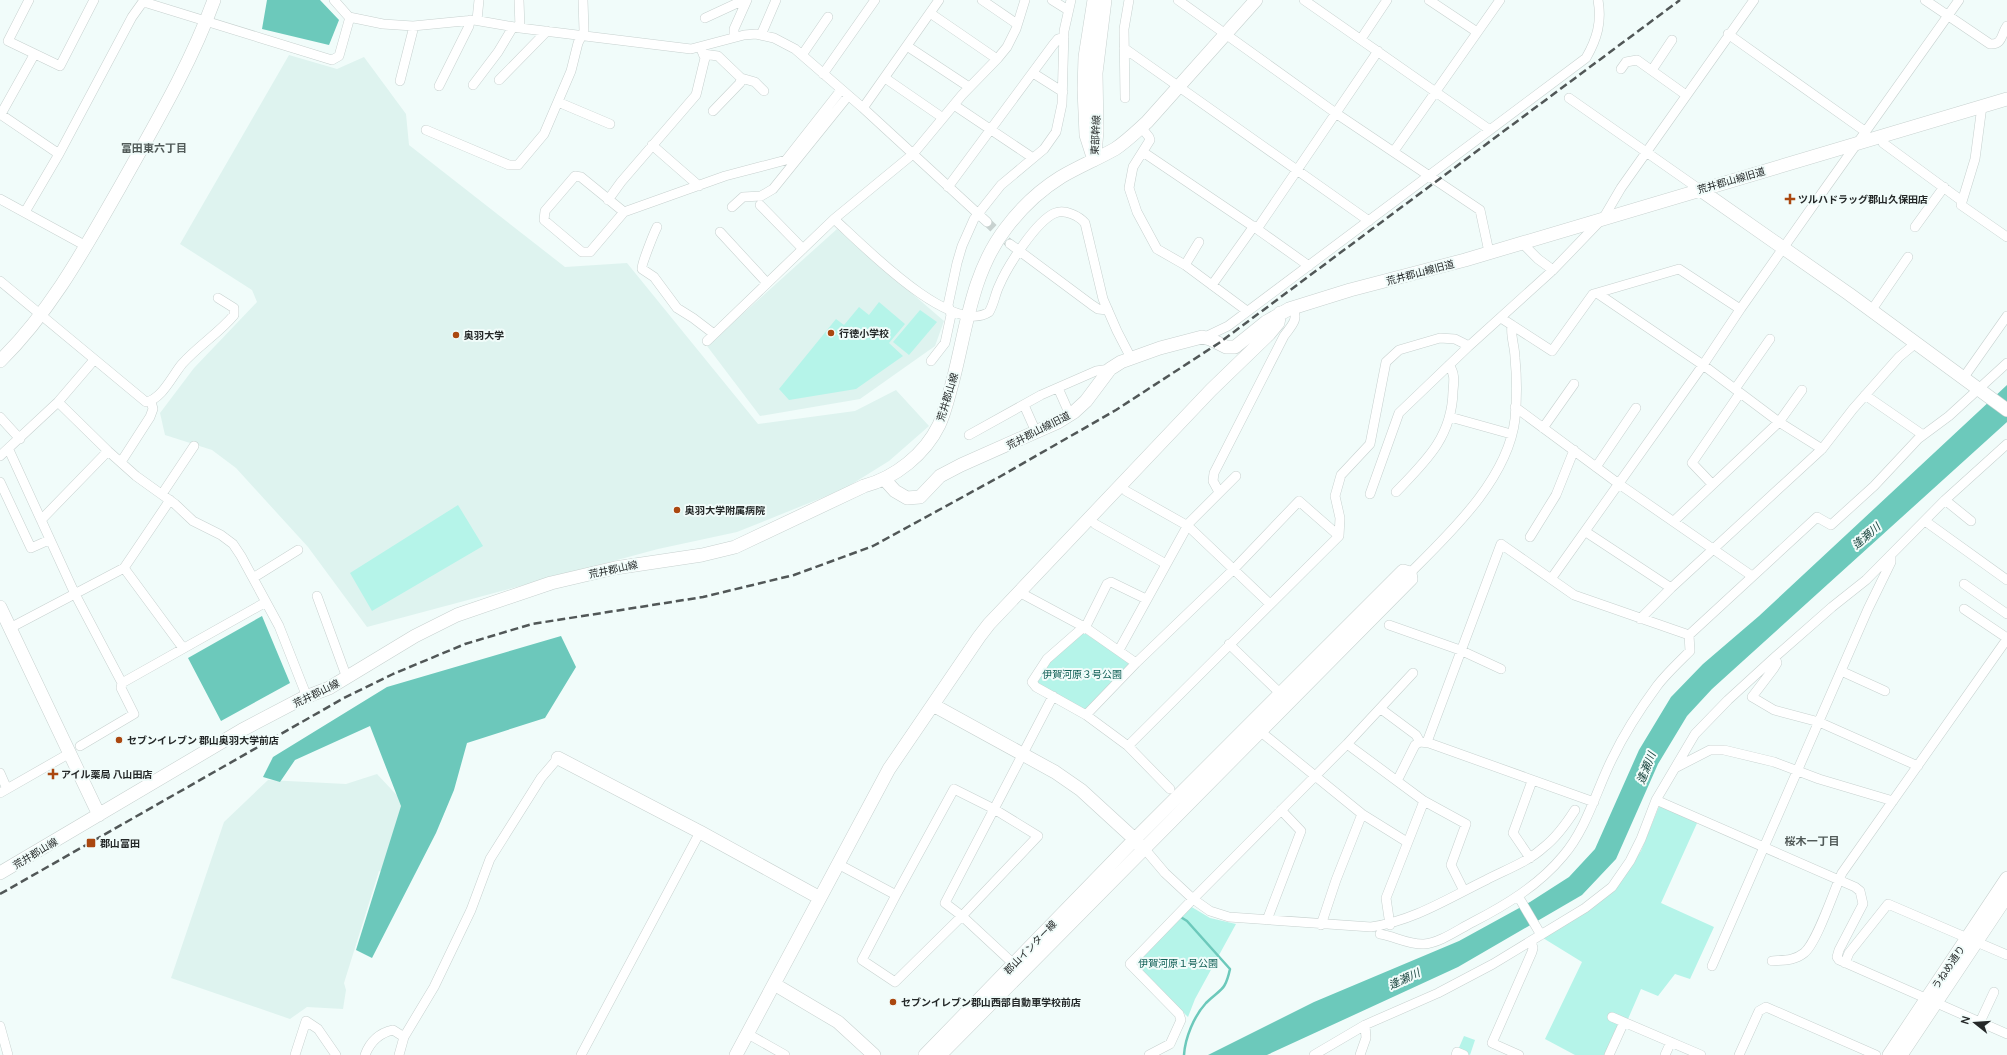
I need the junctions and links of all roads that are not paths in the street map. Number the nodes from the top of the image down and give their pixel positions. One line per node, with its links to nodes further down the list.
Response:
1 (29, 0): 58 (street)
2 (94, 0): 58 (street)
3 (214, 0): 39 (street)
4 (334, 0): 36 (street)
5 (479, 0): 38 (street)
6 (519, 0): 43 (street)
7 (583, 0): 49 (street)
8 (744, 0): 37 (street)
9 (747, 0): 50 (street)
10 (775, 0): 48 (street)
11 (875, 0): 64 (street)
12 (939, 0): 33 (street)
13 (982, 0): 40 (street)
14 (1025, 0): 40 (street)
15 (1052, 0): 32 (street)
16 (1072, 0): 32 (street)
17 (1094, 0): 103 (street, 東部幹線)
18 (1105, 0): 103 (street, 東部幹線)
19 (1129, 0): 55 (street)
20 (1178, 0): 30 (street)
21 (1256, 0): 46 (street, 荒井郡山線)
22 (1304, 0): 52 (street)
23 (1387, 0): 52 (street)
24 (1429, 0): 45 (street)
25 (1500, 0): 45 (street)
26 (1598, 0): 93 (street)
27 (1754, 0): 47 (street)
28 (1925, 0): 34 (street)
29 (1959, 0): 34 (street)
30 (1190, 3): 46 (street)
31 (164, 4): 39 (street); 100 (street)
32 (1068, 10): 51 (street)
33 (930, 13): 54 (street); 60 (street)
34 (1948, 16): 42 (street); 95 (street)
35 (828, 17): 59 (street)
36 (350, 18): 39 (street); 41 (street)
37 (705, 18)
38 (473, 20): 41 (street); 43 (street); 70 (street)
39 (206, 21): 130 (street)
40 (1017, 24): 60 (street)
41 (414, 26): 68 (street)
42 (2007, 26)
43 (516, 27): 44 (street); 69 (street)
44 (547, 31): 49 (street); 67 (street)
45 (1477, 32): 75 (street)
46 (1226, 33): 71 (street, 荒井郡山線); 87 (street)
47 (1728, 34): 77 (street); 95 (street)
48 (761, 35): 50 (street); 59 (street)
49 (582, 36): 56 (street); 81 (street)
50 (734, 38): 56 (street)
51 (1064, 38): 63 (street); 74 (street)
52 (1361, 39): 57 (street)
53 (1672, 40): 62 (street)
54 (907, 46): 66 (street); 72 (street)
55 (1124, 48): 71 (street); 78 (street)
56 (702, 50): 65 (street); 96 (street)
57 (1378, 51): 75 (street); 87 (street)
58 (34, 54): 86 (street)
59 (802, 55): 64 (street)
60 (997, 59): 72 (street)
61 (1620, 69): 62 (street)
62 (1652, 70): 77 (street)
63 (1033, 73): 74 (street); 92 (street)
64 (823, 74): 76 (street)
65 (741, 78): 73 (street); 85 (street)
66 (885, 78): 84 (street); 88 (street)
67 (499, 80)
68 (400, 81)
69 (474, 85)
70 (439, 86)
71 (1179, 86): 90 (street, 荒井郡山線); 104 (street)
72 (969, 88): 82 (street)
73 (764, 91)
74 (1063, 92): 102 (street)
75 (1436, 92): 93 (street); 97 (street)
76 (844, 93): 84 (street); 106 (street); 114 (street)
77 (1686, 95): 99 (street)
78 (1125, 98)
79 (1570, 98): 99 (street)
80 (2007, 99): 83 (street, 荒井郡山線旧道)
81 (558, 102): 89 (street); 91 (street)
82 (954, 105): 88 (street); 92 (street)
83 (1982, 106): 94 (street, 荒井郡山線旧道); 112 (street)
84 (863, 108): 101 (street)
85 (713, 111)
86 (1, 114): 100 (street)
87 (1337, 114): 97 (street); 104 (street)
88 (943, 118): 101 (street)
89 (610, 124)
90 (1141, 127): 98 (street); 103 (street, 荒井郡山線)
91 (426, 130)
92 (989, 130): 102 (street); 107 (street)
93 (1490, 130): 105 (street)
94 (1882, 135): 95 (street, 荒井郡山線旧道); 108 (street)
95 (1862, 137): 109 (street, 荒井郡山線旧道); 132 (street)
96 (652, 145): 106 (street); 111 (street)
97 (1394, 151): 105 (street)
98 (1143, 152): 123 (street); 136 (street)
99 (1647, 152): 109 (street); 118 (street)
100 (59, 154): 115 (street)
101 (913, 154): 107 (street); 119 (street)
102 (1033, 158): 117 (street)
103 (1094, 160): 152 (street, 荒井郡山線)
104 (1298, 170): 120 (street); 123 (street)
105 (1430, 176): 120 (street); 134 (street)
106 (699, 186): 116 (street)
107 (948, 187): 117 (street)
108 (1944, 187): 112 (street); 124 (street)
109 (1699, 189): 118 (street, 荒井郡山線旧道); 132 (street)
110 (0, 199): 115 (street)
111 (608, 200): 116 (street); 116 (street)
112 (1962, 201): 126 (street)
113 (760, 205): 131 (street)
114 (732, 207)
115 (25, 212): 130 (street)
116 (624, 212)
117 (977, 214): 121 (street); 146 (street)
118 (1604, 217): 128 (street, 荒井郡山線旧道); 138 (street)
119 (834, 219): 131 (street); 146 (street)
120 (1369, 221): 137 (street)
121 (987, 222)
122 (657, 227): 156 (street)
123 (1255, 227): 137 (street); 141 (street)
124 (1915, 227)
125 (720, 232): 140 (street)
126 (2007, 237)
127 (1199, 242): 136 (street)
128 (1522, 242): 134 (street, 荒井郡山線旧道); 138 (street)
129 (1010, 244): 133 (street)
130 (86, 246): 151 (street)
131 (803, 249): 140 (street)
132 (1783, 249): 145 (street); 149 (street)
133 (1018, 250): 147 (street); 147 (street); 152 (street)
134 (1489, 252): 144 (street, 荒井郡山線旧道)
135 (1908, 257): 149 (street)
136 (1185, 265): 141 (street)
137 (1309, 266): 148 (street)
138 (1553, 270): 154 (street)
139 (0, 281): 151 (street)
140 (767, 283): 156 (street)
141 (1212, 285): 148 (street)
142 (1597, 293): 145 (street); 155 (street); 168 (street)
143 (218, 298): 177 (street)
144 (1293, 308): 150 (street, 荒井郡山線旧道); 208 (street)
145 (1740, 309): 168 (street)
146 (950, 310): 152 (street); 165 (street)
147 (1108, 310): 162 (street)
148 (1247, 311): 157 (street)
149 (1871, 311): 160 (street)
150 (1280, 313): 157 (street, 荒井郡山線旧道); 236 (street)
151 (40, 315): 163 (street); 164 (street)
152 (968, 315): 203 (street, 荒井郡山線)
153 (2007, 316): 170 (street)
154 (1501, 318): 155 (street); 161 (street)
155 (1512, 325): 180 (street)
156 (714, 334): 159 (street)
157 (1205, 337): 162 (street, 荒井郡山線旧道)
158 (1770, 339): 175 (street)
159 (707, 341)
160 (1916, 343): 170 (street); 176 (street)
161 (1469, 346): 167 (street); 220 (street)
162 (1131, 358): 169 (street, 荒井郡山線旧道)
163 (94, 360): 177 (street); 178 (street)
164 (0, 361)
165 (931, 361)
166 (2007, 363): 173 (street)
167 (1449, 365): 185 (street); 210 (street)
168 (1703, 365): 175 (street); 205 (street)
169 (1110, 369): 172 (street); 183 (street, 荒井郡山線旧道)
170 (1964, 377): 173 (street)
171 (1574, 384): 187 (street)
172 (1058, 388): 179 (street); 183 (street)
173 (1979, 389): 182 (street); 191 (street)
174 (1802, 390): 186 (street)
175 (1738, 391): 186 (street); 206 (street)
176 (1865, 395): 191 (street); 195 (street)
177 (151, 400): 200 (street)
178 (58, 402): 192 (street); 198 (street)
179 (1024, 405): 188 (street); 190 (street)
180 (1515, 407): 187 (street); 189 (street)
181 (1636, 408): 201 (street)
182 (2007, 410)
183 (1070, 415): 188 (street, 荒井郡山線旧道)
184 (0, 417): 192 (street)
185 (1450, 417): 189 (street); 209 (street)
186 (1779, 422): 195 (street); 206 (street)
187 (1543, 428): 197 (street)
188 (1036, 432): 203 (street, 荒井郡山線旧道)
189 (1512, 434): 229 (street)
190 (969, 435)
191 (1923, 435): 230 (street)
192 (20, 439): 196 (street)
193 (2007, 444): 212 (street)
194 (194, 446): 211 (street)
195 (1822, 449): 223 (street)
196 (9, 450): 199 (street); 213 (street)
197 (1574, 450): 201 (street); 221 (street)
198 (108, 451): 200 (street); 213 (street)
199 (0, 456)
200 (121, 462): 211 (street)
201 (1596, 467): 205 (street)
202 (1236, 476): 208 (street)
203 (885, 480): 260 (street, 荒井郡山線)
204 (0, 482): 222 (street)
205 (1619, 484): 215 (street); 219 (street)
206 (1712, 484): 215 (street)
207 (1126, 491): 218 (street)
208 (1219, 492): 218 (street)
209 (1396, 492)
210 (1370, 494)
211 (166, 497): 227 (street); 231 (street)
212 (1945, 500): 214 (street); 216 (street)
213 (41, 520): 222 (street)
214 (1971, 520)
215 (1674, 521): 223 (street)
216 (1925, 521): 225 (street); 233 (street)
217 (1095, 524): 226 (street)
218 (1188, 526): 226 (street); 228 (street)
219 (1586, 532): 232 (street); 235 (street)
220 (1339, 536): 228 (street); 241 (street)
221 (1530, 536)
222 (49, 540): 237 (street)
223 (1713, 549): 230 (street); 235 (street)
224 (298, 550): 231 (street)
225 (1891, 557): 255 (street); 258 (street)
226 (1166, 564): 239 (street)
227 (124, 568): 237 (street); 252 (street)
228 (1234, 569): 241 (street); 256 (street)
229 (1410, 573): 265 (street)
230 (1752, 576): 249 (street)
231 (253, 578): 240 (street)
232 (1551, 579): 245 (street); 254 (street)
233 (2007, 580)
234 (1964, 584): 244 (street)
235 (1671, 588): 245 (street)
236 (1019, 592): 247 (street); 266 (street)
237 (74, 594): 248 (street); 261 (street)
238 (317, 596): 260 (street)
239 (1146, 599): 247 (street); 253 (street)
240 (266, 602): 252 (street); 264 (street)
241 (1270, 604): 251 (street)
242 (0, 607): 248 (street)
243 (1964, 609): 250 (street)
244 (2007, 614)
245 (1640, 619): 249 (street)
246 (1389, 625): 254 (street)
247 (1084, 627): 253 (street); 263 (street)
248 (5, 630): 274 (street)
249 (1689, 635): 289 (street)
250 (2007, 639): 277 (street)
251 (1229, 644): 265 (street); 273 (street)
252 (183, 648): 261 (street)
253 (1119, 650): 256 (street)
254 (1460, 650): 257 (street); 271 (street)
255 (1775, 657): 269 (street); 278 (street)
256 (1136, 663): 268 (street)
257 (1500, 669)
258 (1841, 671): 262 (street); 269 (street)
259 (1413, 673): 267 (street)
260 (347, 678): 264 (street, 荒井郡山線)
261 (122, 682): 274 (street)
262 (1885, 691)
263 (1052, 696): 268 (street); 275 (street)
264 (307, 697): 294 (street, 荒井郡山線)
265 (1285, 699): 270 (street); 297 (street)
266 (932, 705): 275 (street); 300 (street)
267 (1381, 708): 271 (street); 272 (street)
268 (1086, 716): 273 (street)
269 (1819, 722): 277 (street); 279 (street)
270 (1261, 732): 281 (street); 297 (street)
271 (1423, 742): 282 (street); 283 (street)
272 (1347, 744): 281 (street); 282 (street)
273 (1128, 746): 284 (street)
274 (75, 749): 285 (street); 294 (street)
275 (1023, 753): 290 (street); 297 (street)
276 (558, 758): 295 (street); 333 (street)
277 (1918, 766): 288 (street)
278 (1675, 769): 279 (street); 286 (street)
279 (1798, 771): 288 (street); 298 (street)
280 (0, 773): 285 (street)
281 (1315, 776): 291 (street); 293 (street)
282 (1397, 781): 287 (street)
283 (1532, 781): 289 (street); 299 (street)
284 (1170, 789)
285 (4, 791)
286 (1656, 800): 298 (street); 314 (street)
287 (1424, 801): 296 (street); 304 (street)
288 (1893, 801): 303 (street)
289 (1594, 802): 306 (street)
290 (994, 809): 305 (street); 310 (street); 310 (street)
291 (1281, 810): 309 (street); 311 (street)
292 (1575, 810): 299 (street)
293 (1362, 814): 296 (street); 312 (street)
294 (99, 815): 301 (street, 荒井郡山線)
295 (700, 832): 308 (street); 340 (street)
296 (1407, 842): 313 (street)
297 (1139, 843): 309 (street); 322 (street)
298 (1763, 847): 303 (street); 321 (street)
299 (1530, 858): 304 (street)
300 (838, 864): 305 (street); 308 (street)
301 (0, 874)
302 (2007, 878): 316 (street, うねめ通り)
303 (1839, 881): 319 (street); 320 (street)
304 (1464, 890): 313 (street)
305 (896, 895): 310 (street)
306 (1518, 896): 314 (street); 315 (street)
307 (2007, 896): 316 (street, うねめ通り)
308 (820, 898): 323 (street)
309 (1193, 899): 311 (street); 346 (street)
310 (962, 916): 322 (street)
311 (1267, 920): 312 (street)
312 (1321, 925): 313 (street)
313 (1390, 925)
314 (1540, 933): 317 (street)
315 (1380, 934)
316 (1972, 940): 318 (street); 320 (street); 325 (street, うねめ通り)
317 (1531, 941): 329 (street); 351 (street)
318 (2007, 955)
319 (1772, 960)
320 (1845, 963): 325 (street)
321 (1712, 966)
322 (1018, 968): 344 (street, 郡山インター線); 345 (street)
323 (774, 984): 331 (street); 343 (street)
324 (1994, 992): 328 (street)
325 (1932, 1000): 328 (street); 357 (street, うねめ通り); 358 (street, うねめ通り)
326 (1612, 1017): 327 (street)
327 (1624, 1022): 334 (street); 352 (street)
328 (1980, 1022): 332 (street)
329 (1365, 1025): 347 (street); 348 (street)
330 (0, 1026): 335 (street)
331 (748, 1034): 341 (street); 342 (street)
332 (2007, 1034)
333 (404, 1037): 338 (street); 339 (street)
334 (1671, 1042): 353 (street); 354 (street)
335 (8, 1055)
336 (295, 1055): 337 (street)
337 (336, 1055)
338 (365, 1055)
339 (399, 1055)
340 (581, 1055)
341 (736, 1055)
342 (785, 1055)
343 (874, 1055)
344 (925, 1055)
345 (940, 1055)
346 (1149, 1055)
347 (1314, 1055)
348 (1360, 1055)
349 (1456, 1055): 350 (street)
350 (1464, 1055)
351 (1520, 1055)
352 (1609, 1055)
353 (1665, 1055)
354 (1702, 1055)
355 (1739, 1055): 356 (street)
356 (1876, 1055)
357 (1889, 1055)
358 (1901, 1055)

